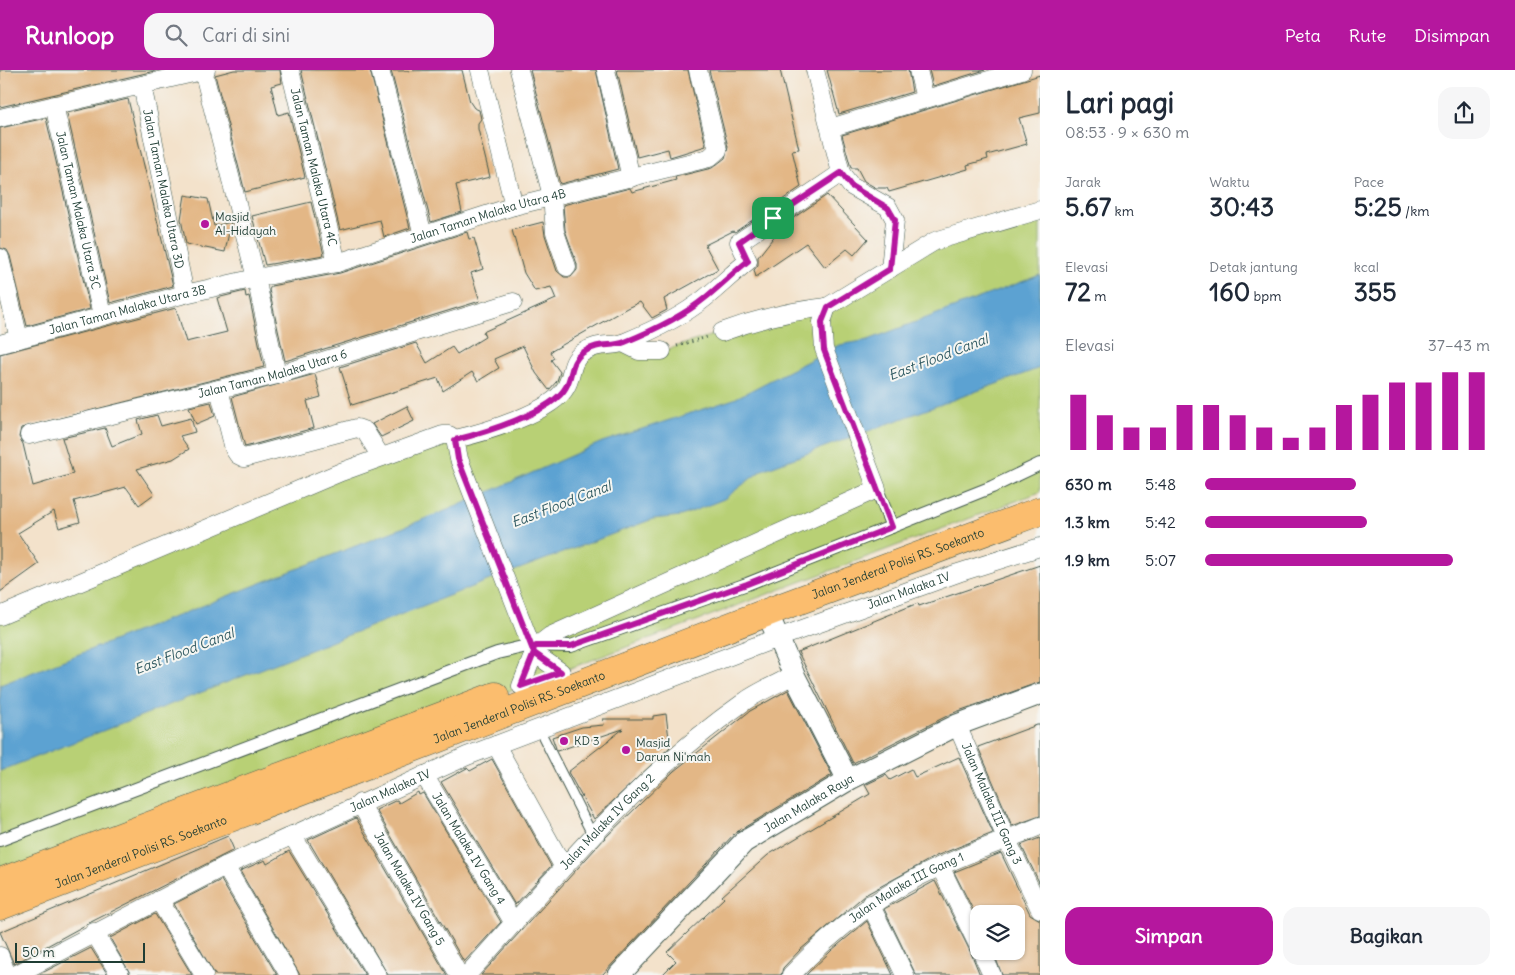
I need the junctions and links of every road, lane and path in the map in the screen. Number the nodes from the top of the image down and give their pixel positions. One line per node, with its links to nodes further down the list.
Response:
1 (204, 70): 11 (street); 26 (street)
2 (290, 70): 23 (street, Jalan Taman Malaka Utara 4C)
3 (380, 70): 21 (street)
4 (480, 70): 19 (street)
5 (519, 70): 18 (street)
6 (606, 70): 17 (street)
7 (698, 70): 17 (street, Jalan Taman Malaka Utara 4B)
8 (815, 70): 15 (street)
9 (918, 70): 12 (street)
10 (1012, 71): 12 (street)
11 (142, 84): 13 (street); 27 (street, Jalan Taman Malaka Utara 3D)
12 (925, 99): 15 (street)
13 (54, 105): 14 (street); 30 (street, Jalan Taman Malaka Utara 3C)
14 (0, 118)
15 (830, 128): 16 (street)
16 (841, 173): 25 (street); 33 (street)
17 (632, 178): 18 (street, Jalan Taman Malaka Utara 4B)
18 (552, 196): 19 (street, Jalan Taman Malaka Utara 4B); 24 (street)
19 (514, 206): 21 (street, Jalan Taman Malaka Utara 4B)
20 (1040, 210): 25 (street)
21 (423, 235): 23 (street, Jalan Taman Malaka Utara 4B)
22 (0, 258): 32 (street)
23 (337, 263): 26 (street, Jalan Taman Malaka Utara 4B)
24 (567, 267)
25 (890, 269): 29 (street)
26 (256, 278): 27 (street, Jalan Taman Malaka Utara 3B); 36 (street)
27 (185, 294): 30 (street, Jalan Taman Malaka Utara 3B)
28 (513, 302): 36 (street, Jalan Taman Malaka Utara 6)
29 (828, 307): 31 (street); 42 (street)
30 (102, 315): 32 (street, Jalan Taman Malaka Utara 3B)
31 (722, 332): 35 (path)
32 (19, 339): 34 (street, Jalan Taman Malaka Utara 3B)
33 (623, 343): 35 (street); 39 (street)
34 (0, 344)
35 (662, 351)
36 (277, 375): 37 (street, Jalan Taman Malaka Utara 6)
37 (219, 389): 38 (street, Jalan Taman Malaka Utara 6); 40 (street)
38 (29, 435)
39 (455, 440): 40 (street); 50 (street)
40 (381, 457): 48 (street)
41 (1040, 464): 45 (street)
42 (877, 489): 45 (street); 50 (street)
43 (1040, 492): 51 (main road, Jalan Jenderal Polisi RS. Soekanto)
44 (1040, 511): 47 (main road, Jalan Jenderal Polisi RS. Soekanto)
45 (892, 527): 50 (street)
46 (1040, 548): 49 (street, Jalan Malaka IV)
47 (767, 612): 49 (street); 72 (main road, Jalan Jenderal Polisi RS. Soekanto)
48 (0, 616)
49 (778, 638): 52 (street); 56 (street, Jalan Malaka IV)
50 (533, 648): 51 (street); 53 (street); 64 (street)
51 (561, 672): 53 (main road, Jalan Jenderal Polisi RS. Soekanto)
52 (794, 675): 59 (street); 62 (street, Jalan Malaka IV Gang 2)
53 (521, 686): 69 (main road, Jalan Jenderal Polisi RS. Soekanto)
54 (1040, 694): 55 (street, Jalan Malaka Raya)
55 (957, 724): 59 (street, Jalan Malaka Raya); 65 (street, Jalan Malaka III Gang 3)
56 (538, 729): 57 (street, Jalan Malaka IV); 62 (lane)
57 (496, 745): 58 (street, Jalan Malaka IV); 67 (street)
58 (424, 775): 60 (street, Jalan Malaka IV); 74 (street, Jalan Malaka IV Gang 4)
59 (848, 780): 79 (street, Jalan Malaka Raya)
60 (360, 803): 63 (street, Jalan Malaka IV); 86 (street, Jalan Malaka IV Gang 5)
61 (1040, 826): 65 (street, Jalan Malaka III Gang 1)
62 (592, 834): 67 (street, Jalan Malaka IV Gang 2)
63 (292, 835): 66 (street, Jalan Malaka IV); 85 (street)
64 (0, 840)
65 (1007, 840): 68 (street, Jalan Malaka III Gang 1); 73 (street, Jalan Malaka III Gang 3)
66 (225, 866): 70 (street, Jalan Malaka IV); 84 (street)
67 (563, 866): 74 (street, Jalan Malaka IV Gang 2)
68 (940, 866): 71 (street, Jalan Malaka III Gang 1); 75 (street)
69 (0, 882)
70 (159, 900): 76 (street, Jalan Malaka IV); 83 (street)
71 (870, 904): 88 (street, Jalan Malaka III Gang 1); 89 (street)
72 (0, 906)
73 (1040, 909)
74 (514, 923): 87 (street, Jalan Malaka IV Gang 2)
75 (970, 928)
76 (94, 932): 81 (street, Jalan Malaka IV); 82 (street)
77 (0, 956): 80 (street)
78 (985, 960): 90 (street)
79 (624, 973)
80 (7, 975)
81 (15, 975)
82 (120, 975)
83 (204, 975)
84 (289, 975)
85 (377, 975)
86 (459, 975)
87 (467, 975)
88 (791, 975)
89 (905, 975)
90 (992, 975)

